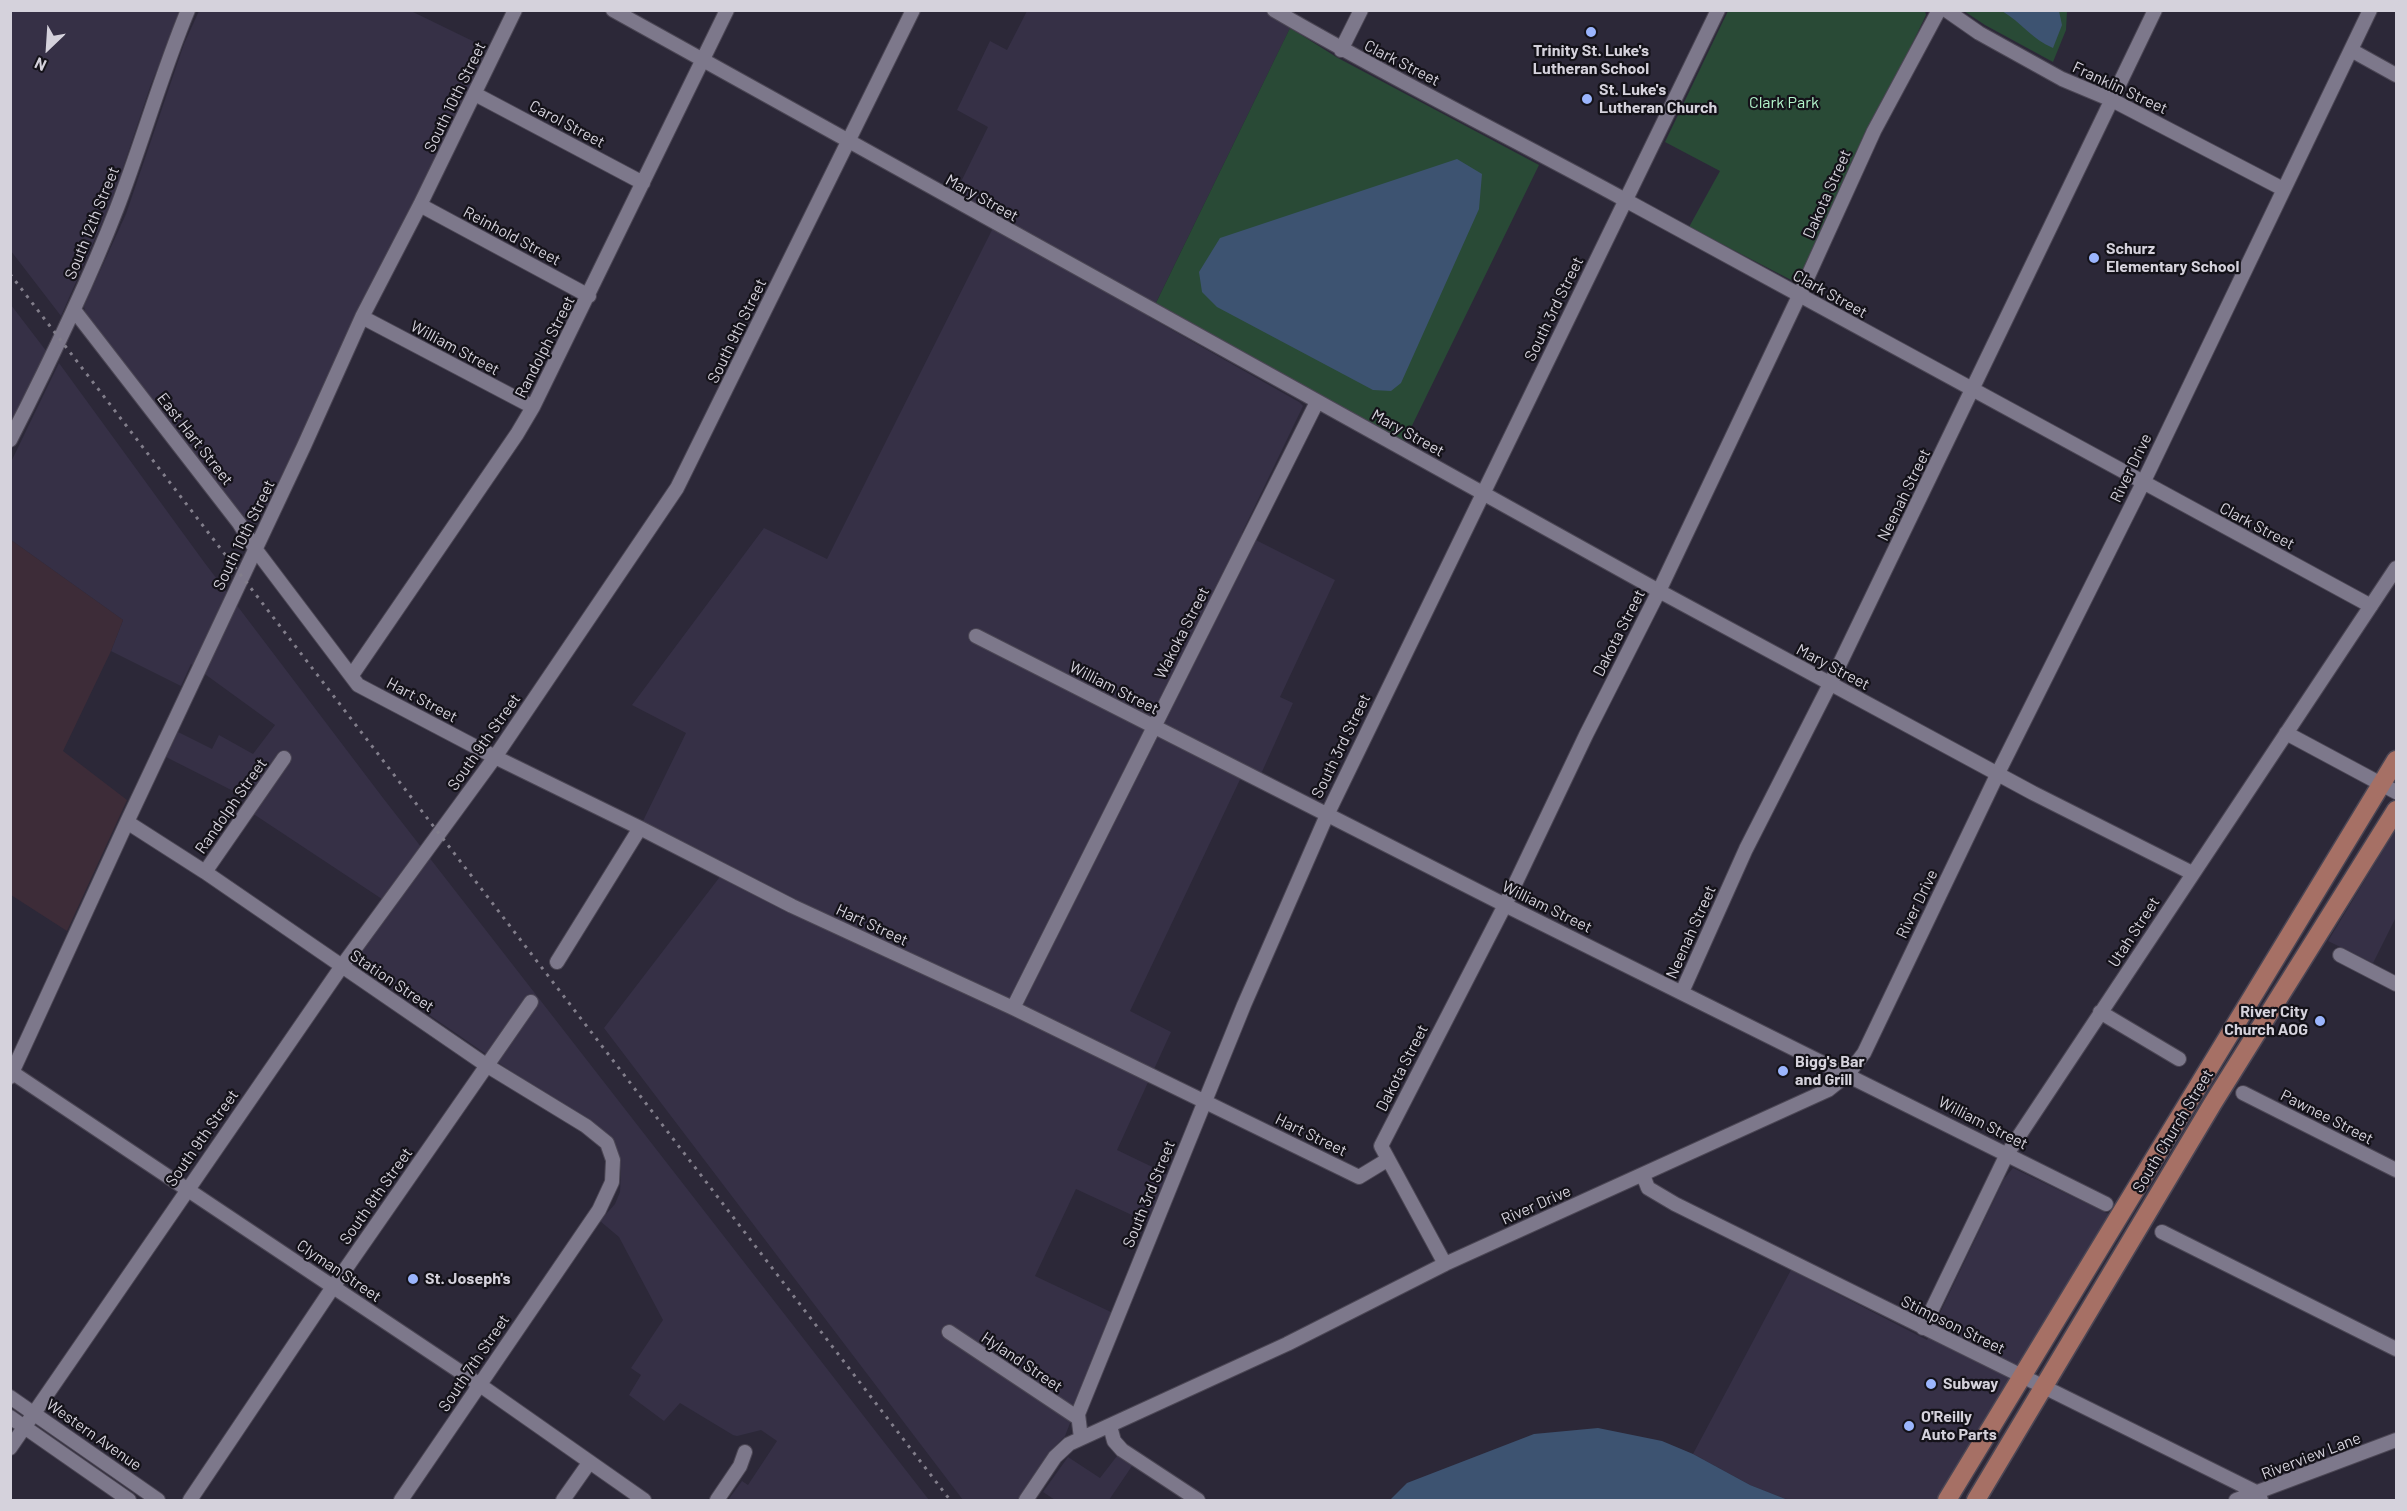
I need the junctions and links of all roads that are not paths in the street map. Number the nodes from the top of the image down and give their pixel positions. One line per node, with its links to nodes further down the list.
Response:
1 (188, 10): 26 (street, South 12th Street)
2 (515, 10): 17 (street, South 10th Street)
3 (614, 10): 15 (street, Mary Street)
4 (727, 10): 15 (street, Randolph Street)
5 (913, 10): 19 (street, South 9th Street)
6 (1274, 10): 13 (street, Clark Street)
7 (1361, 10): 13 (street)
8 (1718, 10): 22 (street, South 3rd Street)
9 (1939, 10): 25 (street, Dakota Street)
10 (1946, 10): 18 (street, Franklin Street)
11 (2155, 10): 18 (street, Neenah Street)
12 (2370, 10): 14 (street, River Drive)
13 (1341, 50): 22 (street, Clark Street)
14 (2351, 50): 16 (street); 21 (street, River Drive)
15 (702, 59): 19 (street, Mary Street); 20 (street, Randolph Street)
16 (2397, 75)
17 (475, 94): 20 (street, Carol Street); 23 (street, South 10th Street)
18 (2112, 100): 21 (street, Franklin Street); 28 (street, Neenah Street)
19 (848, 142): 29 (street, Mary Street); 43 (street, South 9th Street)
20 (643, 183): 24 (street, Randolph Street)
21 (2283, 189): 32 (street, River Drive)
22 (1625, 200): 25 (street, Clark Street); 33 (street, South 3rd Street)
23 (420, 205): 24 (street, Reinhold Street); 27 (street, South 10th Street)
24 (589, 296): 30 (street, Randolph Street)
25 (1799, 296): 28 (street, Clark Street); 36 (street, Dakota Street)
26 (74, 310): 31 (street, South 12th Street); 34 (street, East Hart Street)
27 (362, 317): 30 (street, William Street); 34 (street, South 10th Street)
28 (1972, 391): 32 (street, Clark Street); 40 (street, Neenah Street)
29 (1317, 402): 33 (street, Mary Street); 41 (street, Wakoka Street)
30 (533, 407): 39 (street, Randolph Street)
31 (10, 440)
32 (2143, 483): 37 (street, Clark Street); 46 (street, River Drive)
33 (1484, 494): 36 (street, Mary Street); 49 (street, South 3rd Street)
34 (256, 550): 39 (street, East Hart Street); 50 (street, South 10th Street)
35 (2397, 568): 37 (street, Utah Street)
36 (1659, 591): 40 (street, Mary Street); 54 (street, Dakota Street)
37 (2371, 606): 42 (street, Utah Street)
38 (976, 636): 41 (street, William Street)
39 (352, 675): 43 (street, Hart Street)
40 (1830, 684): 46 (street, Mary Street); 59 (street, Neenah Street)
41 (1153, 727): 49 (street, William Street); 61 (street, Wakoka Street)
42 (2286, 733): 47 (street); 53 (street, Utah Street)
43 (495, 757): 51 (street, Hart Street); 57 (street, South 9th Street)
44 (284, 758): 52 (street, Randolph Street)
45 (2397, 760): 47 (main road, South Church Street)
46 (1998, 773): 53 (street, Mary Street); 65 (street, River Drive)
47 (2389, 788): 82 (main road, South Church Street)
48 (2397, 810): 84 (main road, South Church Street)
49 (1327, 815): 54 (street, William Street); 68 (street, South 3rd Street)
50 (127, 822): 52 (street, Station Street); 66 (street, South 10th Street)
51 (640, 828): 56 (street); 61 (street, Hart Street)
52 (204, 872): 57 (street, Station Street)
53 (2192, 873): 62 (street, Utah Street)
54 (1505, 905): 59 (street, William Street); 70 (street, Dakota Street)
55 (2340, 955): 58 (street)
56 (557, 962)
57 (342, 966): 64 (street, Station Street); 74 (street, South 9th Street)
58 (2397, 984)
59 (1682, 992): 65 (street, William Street)
60 (531, 1002): 64 (street, South 8th Street)
61 (1013, 1008): 68 (street, Hart Street)
62 (2100, 1012): 63 (street); 69 (street, Utah Street)
63 (2179, 1059)
64 (486, 1065): 73 (street, Station Street); 78 (street, South 8th Street)
65 (1848, 1074): 69 (street, William Street); 72 (street, River Drive)
66 (12, 1075): 74 (street, Clyman Street)
67 (2243, 1093): 71 (street, Pawnee Street)
68 (1204, 1102): 70 (street, Hart Street); 88 (street, South 3rd Street)
69 (2007, 1154): 75 (street, William Street); 79 (street, Utah Street)
70 (1387, 1160): 77 (street)
71 (2397, 1170)
72 (1642, 1175): 77 (street, River Drive); 79 (street, Stimpson Street)
73 (612, 1182): 83 (street, South 7th Street)
74 (187, 1189): 78 (street, Clyman Street); 86 (street, South 9th Street)
75 (2106, 1204)
76 (2162, 1232): 81 (street)
77 (1445, 1264): 89 (street, River Drive)
78 (333, 1287): 83 (street, Clyman Street); 100 (street, South 8th Street)
79 (1923, 1328): 82 (street, Stimpson Street)
80 (949, 1332): 88 (street, Hyland Street)
81 (2397, 1349)
82 (2024, 1378): 84 (street, Stimpson Street); 107 (main road, South Church Street)
83 (480, 1385): 95 (street, Clyman Street); 101 (street, South 7th Street)
84 (2044, 1389): 97 (street, Stimpson Street); 108 (main road, South Church Street)
85 (10, 1397): 86 (street, Western Avenue)
86 (34, 1414): 90 (street, South 9th Street); 99 (street, Western Avenue)
87 (10, 1417): 90 (street, Western Avenue)
88 (1078, 1418): 91 (street)
89 (1110, 1426): 91 (street, River Drive); 96 (street)
90 (25, 1427): 93 (street, South 9th Street); 98 (street, Western Avenue)
91 (1081, 1438): 105 (street)
92 (2397, 1440): 97 (street, Riverview Lane)
93 (10, 1448)
94 (745, 1452): 104 (street)
95 (589, 1463): 102 (street); 103 (street, Clyman Street)
96 (1181, 1496): 106 (street)
97 (2259, 1497): 109 (street, Riverview Lane)
98 (129, 1500)
99 (158, 1500)
100 (190, 1500)
101 (401, 1500)
102 (563, 1500)
103 (644, 1500)
104 (717, 1500)
105 (1026, 1500)
106 (1198, 1500)
107 (1947, 1500)
108 (1976, 1500)
109 (2236, 1500)

